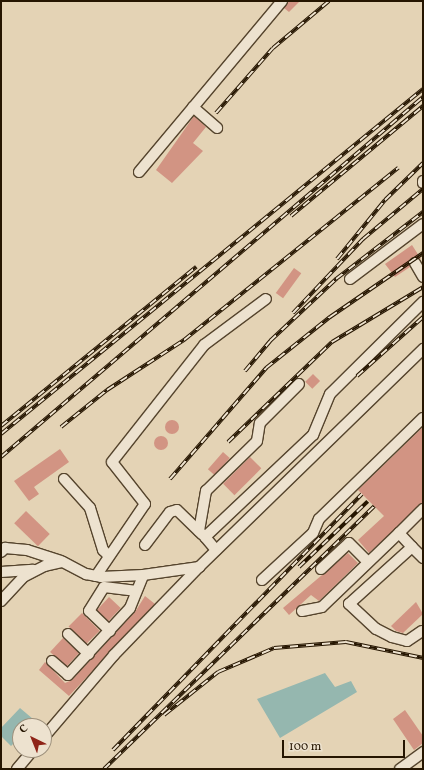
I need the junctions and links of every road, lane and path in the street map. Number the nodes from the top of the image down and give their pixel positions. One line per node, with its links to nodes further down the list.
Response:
1 (282, 1): 2 (lane)
2 (193, 107): 3 (lane); 4 (lane)
3 (217, 128)
4 (139, 172)
5 (423, 224): 8 (lane)
6 (415, 263): 7 (lane)
7 (423, 277)
8 (350, 279)
9 (266, 299): 22 (lane)
10 (423, 302): 17 (lane)
11 (423, 349): 20 (lane)
12 (299, 384): 17 (lane)
13 (423, 418): 32 (lane)
14 (64, 479): 22 (lane)
15 (423, 509): 16 (lane)
16 (399, 533): 19 (lane); 25 (lane)
17 (202, 534): 18 (lane); 20 (lane)
18 (145, 545)
19 (412, 547): 23 (lane); 37 (lane)
20 (216, 550): 26 (lane)
21 (1, 552): 24 (lane)
22 (109, 556): 31 (lane)
23 (423, 558)
24 (63, 562): 28 (lane); 31 (lane)
25 (368, 562): 27 (lane); 35 (lane)
26 (199, 567): 30 (lane); 41 (lane)
27 (321, 569)
28 (37, 570): 29 (lane); 34 (lane)
29 (1, 572)
30 (143, 575): 31 (lane); 33 (lane)
31 (96, 576)
32 (262, 580)
33 (135, 592): 36 (lane); 36 (lane)
34 (1, 601)
35 (302, 611)
36 (110, 631): 39 (lane)
37 (423, 631)
38 (68, 634): 39 (lane)
39 (89, 654): 40 (lane)
40 (52, 661)
41 (52, 728)
42 (423, 752): 45 (lane)
43 (26, 758): 44 (lane)
44 (17, 769)
45 (400, 769)

